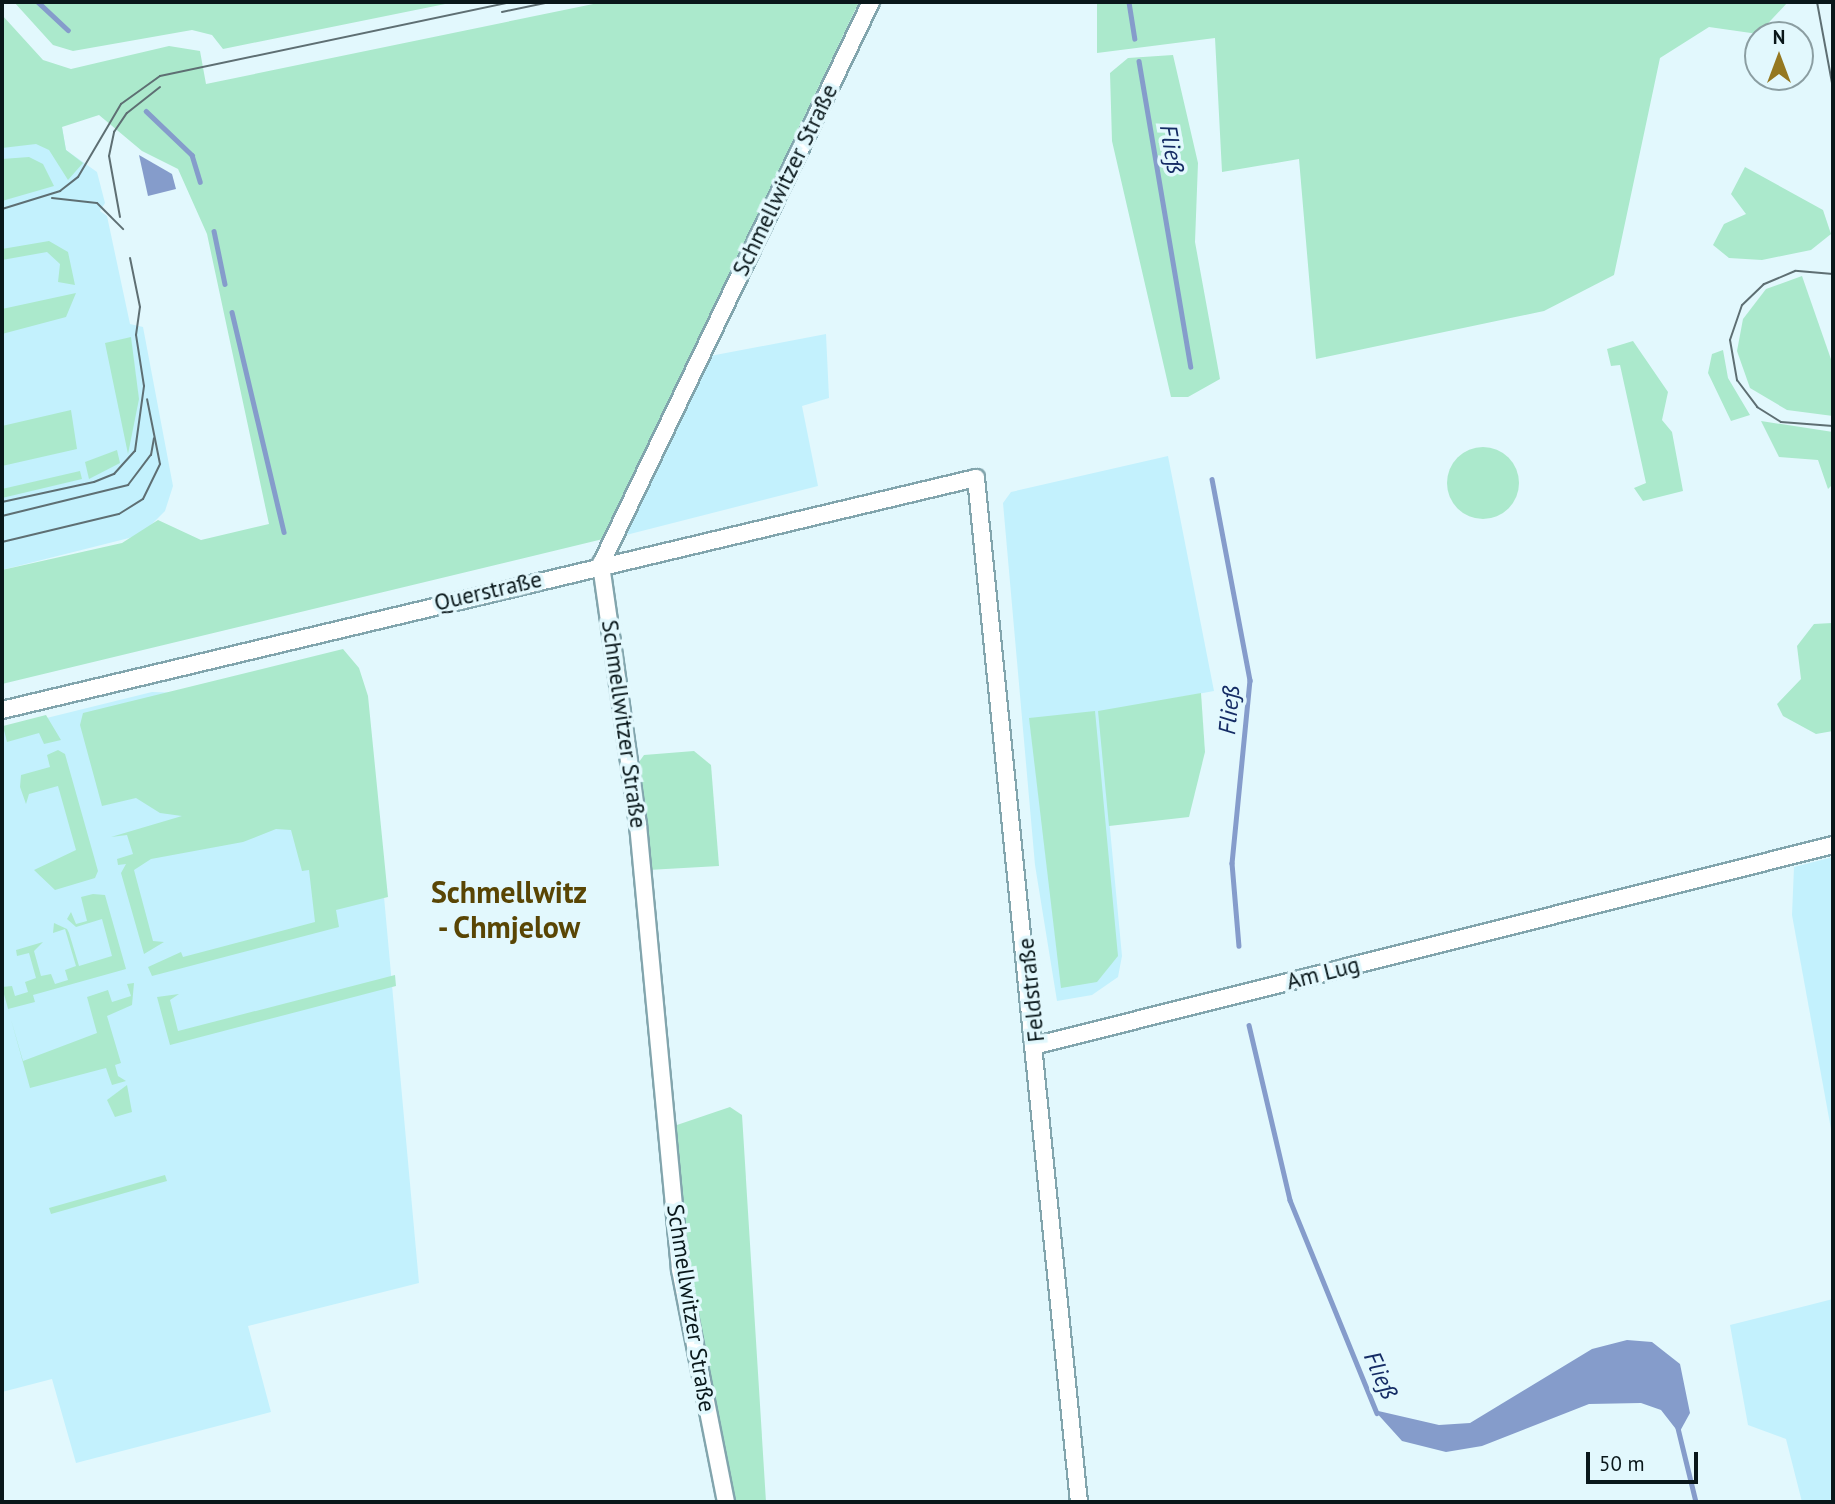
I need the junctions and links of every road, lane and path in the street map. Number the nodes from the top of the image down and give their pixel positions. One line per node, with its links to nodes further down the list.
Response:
1 (871, 2): 3 (street, Schmellwitzer Straße)
2 (976, 478): 3 (street, Querstraße); 6 (street, Feldstraße)
3 (601, 564): 4 (street, Querstraße); 7 (street, Schmellwitzer Straße)
4 (2, 710)
5 (1833, 845): 6 (street, Am Lug)
6 (1037, 1045): 8 (street, Feldstraße)
7 (726, 1502)
8 (1079, 1502)

